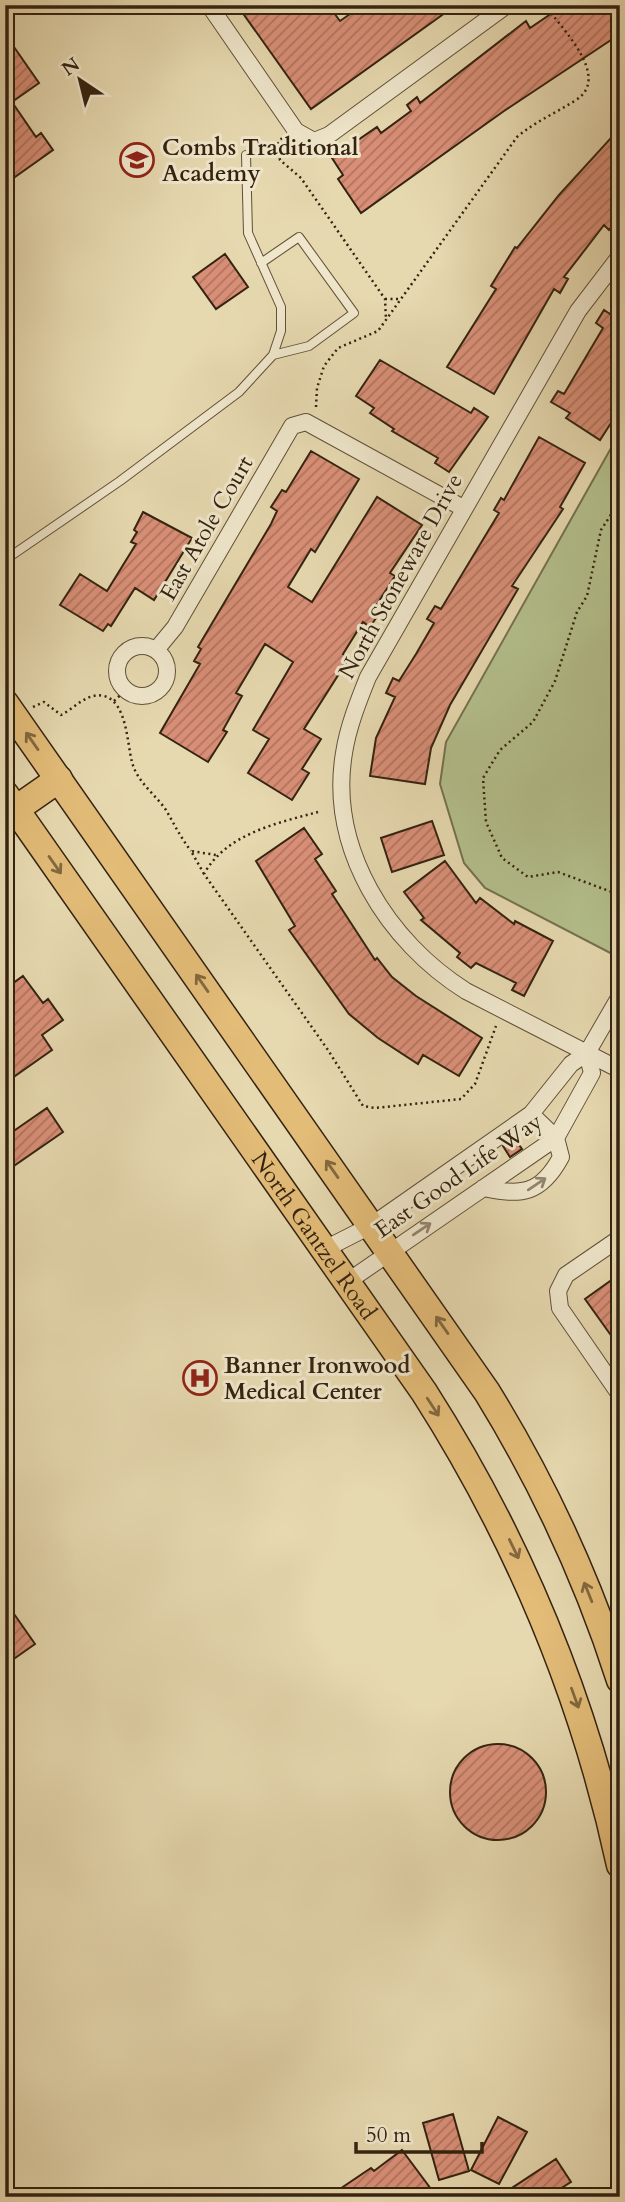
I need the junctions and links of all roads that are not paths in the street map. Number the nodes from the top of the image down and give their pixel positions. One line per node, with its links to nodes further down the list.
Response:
1 (209, 5): 2 (street)
2 (507, 5)
3 (246, 155): 5 (lane)
4 (620, 256): 7 (street, North Stoneware Drive)
5 (261, 263): 6 (lane); 6 (lane)
6 (273, 355): 8 (lane)
7 (463, 508): 9 (street, East Atole Court); 14 (street, North Stoneware Drive)
8 (5, 560)
9 (156, 650): 9 (street)
10 (11, 711): 11 (main road, one-way to 10)
11 (60, 779): 12 (main road); 19 (main road, one-way to 11)
12 (11, 801): 21 (main road, North Gantzel Road, one-way to 21)
13 (620, 996): 14 (street, East Good Life Way)
14 (587, 1053): 15 (street, North Stoneware Drive); 16 (street, East Good Life Way); 17 (street, East Good Life Way)
15 (620, 1070)
16 (531, 1114): 17 (street); 19 (street, East Good Life Way)
17 (556, 1138): 18 (street, East Good Life Way); 18 (street, one-way to 17)
18 (483, 1188): 22 (street, East Good Life Way, one-way to 18)
19 (372, 1225): 21 (street, East Good Life Way); 22 (main road)
20 (620, 1238): 24 (street)
21 (323, 1250): 23 (main road, North Gantzel Road)
22 (390, 1251): 23 (street, East Good Life Way); 25 (main road, one-way to 22)
23 (346, 1282): 26 (main road, North Gantzel Road, one-way to 26)
24 (620, 1395)
25 (620, 1679)
26 (620, 1865)

